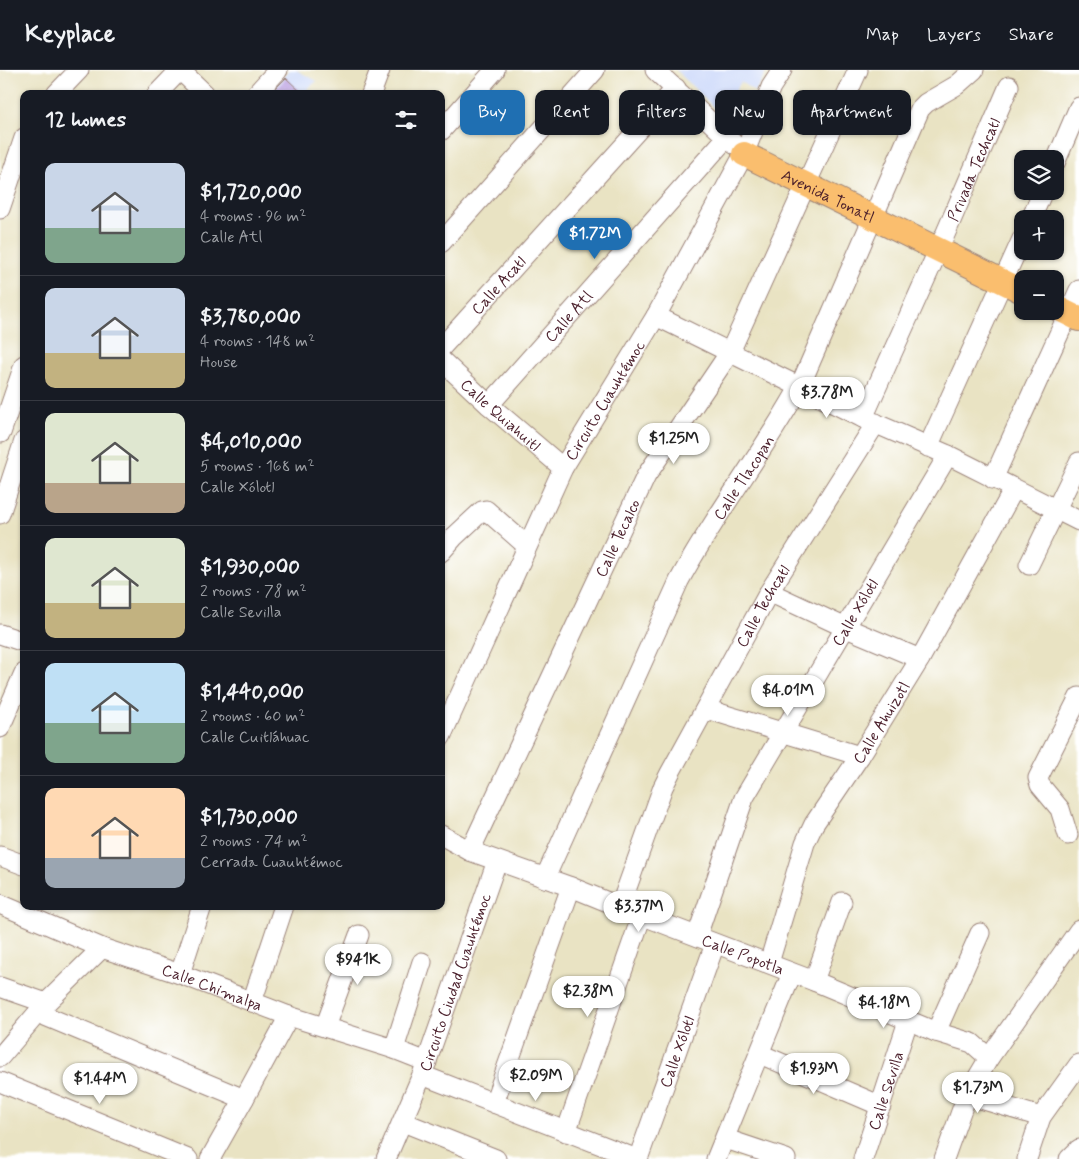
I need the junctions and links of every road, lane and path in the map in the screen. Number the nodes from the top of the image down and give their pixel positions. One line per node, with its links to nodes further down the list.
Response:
1 (78, 70): 13 (street)
2 (180, 70): 14 (street); 15 (street)
3 (278, 70): 16 (street)
4 (380, 70): 17 (street)
5 (495, 70): 19 (street)
6 (595, 70): 27 (street)
7 (655, 70): 12 (street, Avenida Tonatl)
8 (782, 70): 23 (street, Circuito Cuauhtémoc)
9 (858, 70): 24 (street, Calle Tecalco)
10 (974, 70): 26 (street, Calle Tlacopan)
11 (1009, 86): 28 (street, Privada Techcatl)
12 (676, 88): 20 (street, Avenida Tonatl); 34 (street, Calle Acatl)
13 (60, 90)
14 (161, 90)
15 (201, 90)
16 (260, 90)
17 (373, 90)
18 (1079, 107): 22 (street)
19 (445, 126)
20 (727, 137): 23 (street, Avenida Tonatl); 39 (street, Calle Atl)
21 (20, 150): 25 (street)
22 (1061, 150)
23 (744, 154): 24 (main road, Avenida Tonatl); 33 (street, Circuito Cuauhtémoc)
24 (806, 184): 26 (main road, Avenida Tonatl); 35 (street, Calle Tecalco)
25 (0, 209)
26 (873, 219): 28 (main road, Avenida Tonatl); 38 (street, Calle Tlacopan)
27 (445, 238)
28 (938, 251): 30 (main road, Avenida Tonatl); 40 (street, Calle Techcatl)
29 (1018, 260): 30 (street)
30 (1013, 287): 43 (street)
31 (1079, 290): 32 (street)
32 (1068, 313): 48 (street)
33 (656, 316): 35 (street); 47 (street, Circuito Cuauhtémoc)
34 (445, 344)
35 (730, 352): 38 (street); 72 (street, Calle Tecalco)
36 (445, 364): 39 (street, Calle Quiahuitl)
37 (20, 376): 41 (street)
38 (800, 386): 40 (street); 76 (street, Calle Tlacopan)
39 (489, 405): 47 (street, Calle Quiahuitl)
40 (870, 421): 43 (street); 57 (street, Calle Techcatl)
41 (0, 433): 42 (street)
42 (20, 440)
43 (928, 447): 45 (street)
44 (20, 451): 50 (street)
45 (948, 455): 48 (street); 58 (street, Calle Xólotl)
46 (1079, 462): 51 (street)
47 (563, 468): 54 (street, Circuito Cuauhtémoc)
48 (994, 479): 49 (street)
49 (1014, 490): 51 (street); 61 (street, Calle Ahuizotl)
50 (3, 493): 52 (street)
51 (1056, 510): 53 (street); 56 (street)
52 (0, 514)
53 (1079, 521)
54 (527, 546): 55 (street); 66 (street, Circuito Cuauhtémoc)
55 (445, 547)
56 (1029, 565)
57 (769, 592): 58 (street); 64 (street, Calle Techcatl)
58 (844, 627): 61 (street); 68 (street, Calle Xólotl)
59 (0, 634): 60 (street)
60 (20, 641)
61 (920, 659): 69 (street, Calle Ahuizotl)
62 (20, 682): 67 (street)
63 (1079, 697): 65 (street)
64 (706, 709): 68 (street); 80 (street, Calle Techcatl)
65 (1073, 726): 70 (street)
66 (445, 727)
67 (0, 728)
68 (781, 732): 69 (street); 87 (street, Calle Xólotl)
69 (860, 756): 91 (street, Calle Ahuizotl)
70 (1068, 835)
71 (445, 837): 72 (street)
72 (470, 851): 74 (street)
73 (0, 856): 75 (street)
74 (497, 861): 76 (street, Calle Popotla); 107 (street, Circuito Ciudad Cuauhtémoc)
75 (20, 864)
76 (545, 878): 77 (street, Calle Popotla)
77 (571, 887): 80 (street, Calle Popotla); 111 (street)
78 (842, 902): 94 (street)
79 (0, 904): 89 (street, Calle Chimalpa)
80 (620, 907): 83 (street, Calle Popotla)
81 (201, 910): 93 (street)
82 (283, 910): 96 (street)
83 (642, 916): 87 (street, Calle Popotla); 115 (street)
84 (1079, 930): 105 (street)
85 (980, 933): 101 (street)
86 (358, 934): 100 (street)
87 (696, 936): 88 (street, Calle Popotla)
88 (715, 944): 91 (street, Calle Popotla); 122 (street, Calle Xólotl)
89 (102, 948): 93 (street, Calle Chimalpa); 97 (street)
90 (422, 962): 102 (street)
91 (769, 964): 92 (street, Calle Popotla)
92 (792, 973): 94 (street, Calle Popotla); 103 (street)
93 (180, 974): 96 (street, Calle Chimalpa)
94 (814, 981): 99 (street, Calle Popotla)
95 (0, 987): 97 (street)
96 (252, 1002): 98 (street, Calle Chimalpa)
97 (42, 1008): 104 (street); 110 (street)
98 (289, 1016): 100 (street, Calle Chimalpa); 110 (street)
99 (908, 1021): 101 (street, Calle Popotla); 112 (street, Calle Sevilla)
100 (325, 1027): 102 (street, Calle Chimalpa)
101 (936, 1032): 105 (street, Calle Popotla)
102 (394, 1049): 107 (street, Calle Chimalpa)
103 (760, 1054): 112 (street); 116 (street)
104 (0, 1058)
105 (990, 1058): 109 (street)
106 (1079, 1064): 113 (street)
107 (425, 1069): 111 (street, Calle Chimalpa); 114 (street, Circuito Ciudad Cuauhtémoc)
108 (0, 1082): 118 (street)
109 (967, 1095): 113 (street); 126 (street)
110 (244, 1099): 119 (street)
111 (494, 1103): 115 (street, Calle Chimalpa)
112 (881, 1106): 125 (street, Calle Sevilla)
113 (1041, 1117): 127 (street)
114 (403, 1122): 120 (street, Circuito Ciudad Cuauhtémoc); 121 (street)
115 (566, 1132): 122 (street, Calle Chimalpa)
116 (726, 1139): 123 (street); 124 (street)
117 (1079, 1149): 128 (street)
118 (188, 1159)
119 (210, 1159)
120 (386, 1159)
121 (496, 1159)
122 (637, 1159)
123 (716, 1159)
124 (786, 1159)
125 (863, 1159)
126 (944, 1159)
127 (1027, 1159)
128 (1070, 1159)

